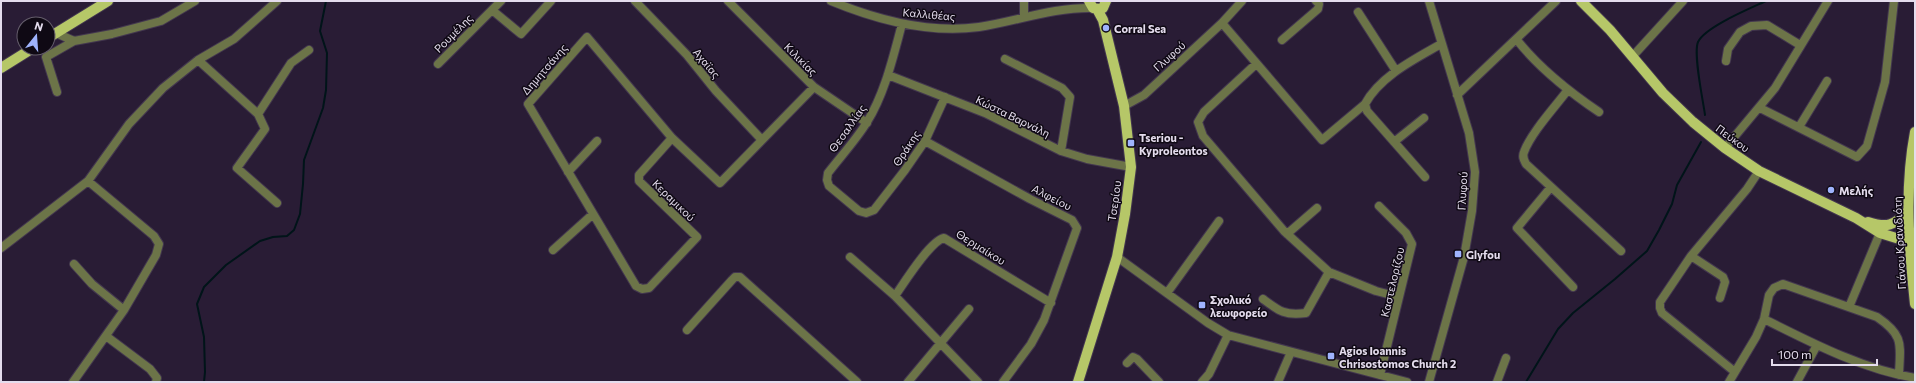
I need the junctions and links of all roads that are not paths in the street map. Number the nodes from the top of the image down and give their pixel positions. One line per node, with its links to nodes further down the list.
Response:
1 (108, 1): 24 (main road)
2 (195, 1): 26 (street)
3 (277, 1): 35 (street)
4 (501, 1): 19 (street, Ρουμέλης)
5 (551, 1): 19 (street)
6 (728, 1): 43 (street, Κιλικίας)
7 (831, 1): 23 (street, Καλλιθέας)
8 (1024, 1): 21 (street)
9 (1242, 1): 22 (street, Γλυφού)
10 (1316, 1): 27 (street)
11 (1430, 1): 29 (street, Γλυφού)
12 (1556, 1): 28 (street)
13 (1581, 1): 33 (main road, Πεύκου)
14 (1682, 1): 33 (street)
15 (1828, 1): 30 (street)
16 (1894, 1): 55 (street)
17 (636, 2): 59 (street, Αχαϊας)
18 (1099, 4): 21 (street, Καλλιθέας); 49 (main road, Τσερίου)
19 (492, 10): 37 (street, Ρουμέλης)
20 (1358, 12): 40 (street)
21 (1024, 16): 23 (street, Καλλιθέας)
22 (1222, 23): 38 (street); 49 (street, Γλυφού)
23 (902, 24): 41 (street, Θεσαλλίας)
24 (56, 34)
25 (56, 37): 26 (street)
26 (71, 40): 45 (street)
27 (1282, 40)
28 (1516, 40): 44 (street); 46 (street)
29 (1441, 44): 40 (street); 46 (street, Γλυφού)
30 (1800, 45): 36 (street); 50 (street)
31 (309, 50): 52 (street)
32 (20, 56): 39 (main road)
33 (1632, 57): 62 (main road, Πεύκου)
34 (1005, 59): 63 (street)
35 (198, 60): 52 (street); 68 (street)
36 (1726, 61)
37 (438, 64)
38 (1256, 64): 48 (street); 79 (street)
39 (1, 68)
40 (1396, 71): 48 (street)
41 (888, 75): 47 (street, Κώστα Βαρνάλη); 54 (street, Θεσαλλίας)
42 (1827, 81): 55 (street)
43 (814, 88): 54 (street, Κιλικίας); 59 (street)
44 (1568, 91): 51 (street); 69 (street)
45 (57, 92)
46 (1457, 96): 125 (street, Γλυφού)
47 (945, 97): 60 (street, Θράκης); 63 (street, Κώστα Βαρνάλη)
48 (1365, 104): 61 (street)
49 (1124, 106): 64 (main road, Τσερίου)
50 (1760, 108): 55 (street); 62 (street)
51 (1599, 112)
52 (258, 114): 70 (street)
53 (1424, 118): 61 (street)
54 (867, 123): 71 (street, Θεσαλλίας)
55 (1799, 127)
56 (1915, 132): 74 (main road, Γιάνου Κρανιδιότη)
57 (672, 138): 59 (street); 66 (street, Δημητσάνης); 90 (street, Κεραμικού)
58 (597, 140): 66 (street)
59 (762, 140)
60 (925, 141): 71 (street, Θράκης); 96 (street, Αλφείου)
61 (1394, 142): 67 (street)
62 (1725, 148): 65 (main road, Πεύκου)
63 (1061, 151): 64 (street, Κώστα Βαρνάλη)
64 (1131, 167): 86 (main road, Τσερίου)
65 (1759, 171): 76 (main road, Πεύκου); 84 (street)
66 (568, 172): 75 (street, Δημητσάνης)
67 (1425, 177)
68 (88, 181): 81 (street); 100 (street)
69 (1551, 187): 83 (street); 89 (street)
70 (277, 203)
71 (877, 206)
72 (1379, 206): 93 (street, Καστελορίζου)
73 (1317, 208): 79 (street)
74 (1908, 211): 76 (main road); 80 (main road, Γιάνου Κρανιδιότη)
75 (593, 214): 82 (street); 90 (street, Δημητσάνης)
76 (1856, 218): 78 (main road, Πεύκου)
77 (1219, 221): 91 (street)
78 (1880, 233): 80 (main road, Πεύκου); 98 (street)
79 (1287, 234): 88 (street)
80 (1912, 242): 97 (main road, Γιάνου Κρανιδιότη)
81 (1, 248)
82 (553, 250)
83 (1621, 252)
84 (1691, 256): 94 (street); 110 (street)
85 (850, 257): 92 (street)
86 (1117, 257): 91 (street); 120 (main road, Τσερίου)
87 (74, 264): 100 (street)
88 (1329, 272): 93 (street); 95 (street)
89 (1573, 287)
90 (642, 289)
91 (1167, 293): 103 (street)
92 (895, 296): 96 (street, Θερμαίκου); 105 (street)
93 (1399, 297): 111 (street, Καστελορίζου)
94 (1720, 298)
95 (1263, 299)
96 (1051, 303): 119 (street, Αλφείου)
97 (1915, 304)
98 (1849, 307): 101 (street); 112 (street)
99 (970, 309): 105 (street)
100 (124, 310): 104 (street)
101 (1764, 318): 106 (street); 110 (street)
102 (687, 330): 116 (street)
103 (1228, 335): 107 (street); 122 (street)
104 (106, 336): 114 (street); 115 (street)
105 (941, 344): 117 (street); 118 (street)
106 (1817, 345): 112 (street); 128 (street)
107 (1291, 352): 111 (street); 123 (street)
108 (1506, 358): 126 (street)
109 (1127, 363): 121 (street)
110 (1735, 372): 127 (street)
111 (1380, 375): 124 (street)
112 (1899, 375): 113 (street)
113 (1915, 378)
114 (73, 382)
115 (156, 382)
116 (857, 382)
117 (908, 382)
118 (978, 382)
119 (1003, 382)
120 (1078, 382)
121 (1159, 382)
122 (1202, 382)
123 (1278, 382)
124 (1408, 382)
125 (1429, 382)
126 (1497, 382)
127 (1729, 382)
128 (1797, 382)

